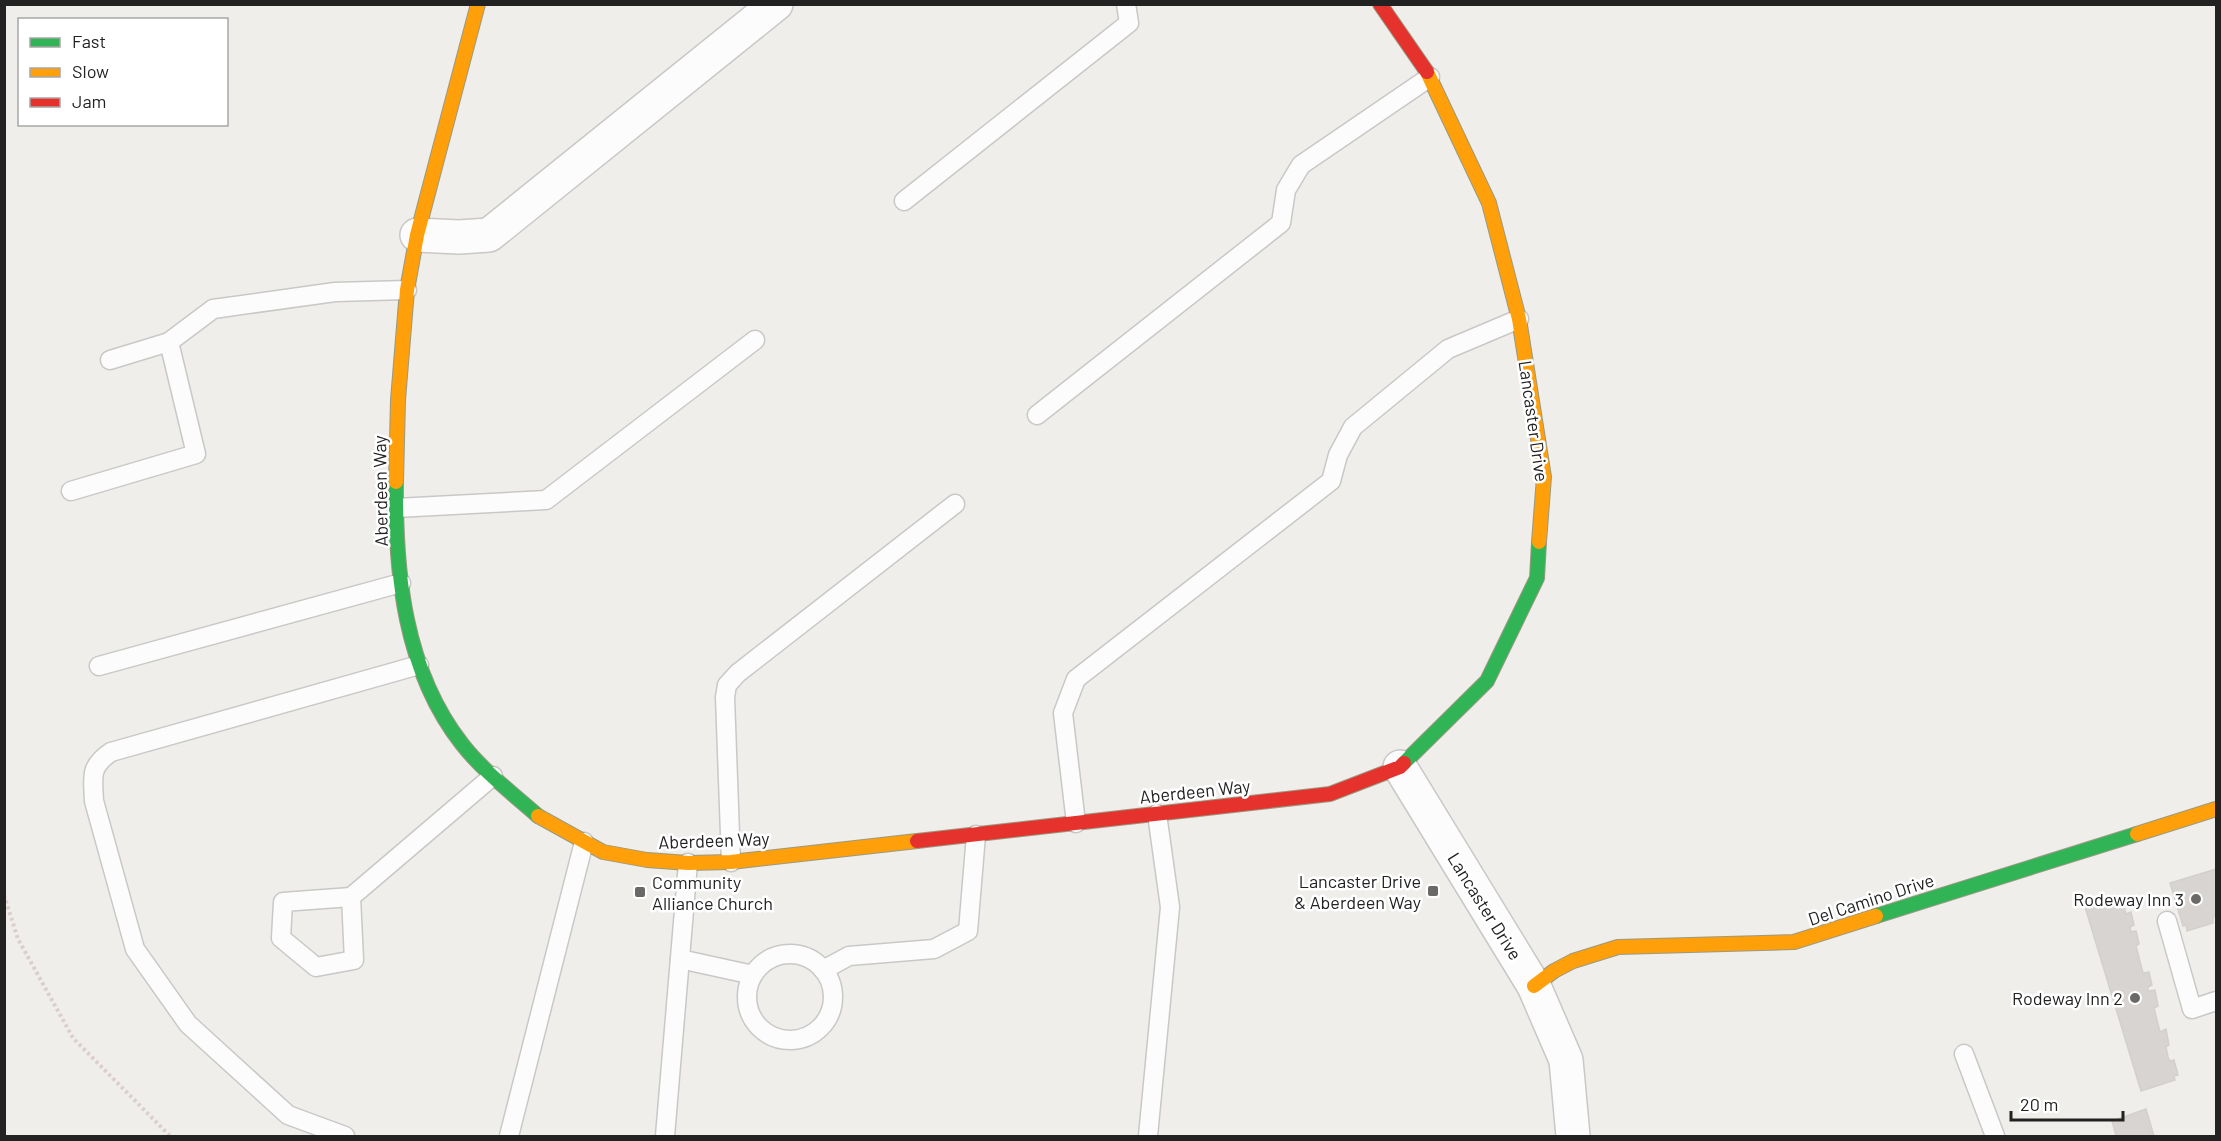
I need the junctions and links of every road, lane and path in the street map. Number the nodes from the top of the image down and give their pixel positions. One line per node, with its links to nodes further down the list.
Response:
1 (478, 4): 7 (street, Aberdeen Way)
2 (776, 4): 7 (street)
3 (1126, 4): 6 (lane)
4 (1380, 4): 5 (street, Lancaster Drive)
5 (1430, 77): 9 (street, Lancaster Drive); 13 (lane)
6 (904, 201)
7 (417, 235): 8 (street, Aberdeen Way)
8 (407, 290): 11 (lane); 16 (street, Aberdeen Way)
9 (1519, 319): 20 (street, Lancaster Drive); 24 (lane)
10 (755, 340): 16 (lane)
11 (169, 342): 12 (lane); 14 (lane)
12 (110, 360)
13 (1036, 415)
14 (71, 491)
15 (955, 504): 27 (lane)
16 (396, 508): 17 (street, Aberdeen Way)
17 (401, 583): 18 (street, Aberdeen Way); 19 (lane)
18 (419, 665): 21 (street, Aberdeen Way); 39 (lane)
19 (99, 666)
20 (1400, 767): 23 (street, Aberdeen Way); 35 (street, Lancaster Drive)
21 (493, 776): 26 (street, Aberdeen Way); 30 (lane)
22 (2217, 808): 35 (street, Del Camino Drive)
23 (1157, 813): 24 (street, Aberdeen Way); 42 (lane)
24 (1076, 823): 25 (street, Aberdeen Way)
25 (976, 835): 27 (street, Aberdeen Way); 33 (lane)
26 (584, 842): 28 (street, Aberdeen Way); 40 (lane)
27 (731, 862): 28 (street, Aberdeen Way)
28 (688, 863): 32 (lane)
29 (4, 895): 38 (path)
30 (351, 897): 30 (lane)
31 (2167, 921): 36 (lane)
32 (680, 959): 34 (lane); 41 (lane)
33 (823, 970): 34 (lane); 34 (lane)
34 (753, 975)
35 (1534, 987): 43 (street, Lancaster Drive)
36 (2217, 1001)
37 (1964, 1054): 44 (lane)
38 (170, 1137)
39 (345, 1137)
40 (509, 1137)
41 (664, 1137)
42 (1148, 1137)
43 (1573, 1137)
44 (1995, 1137)

